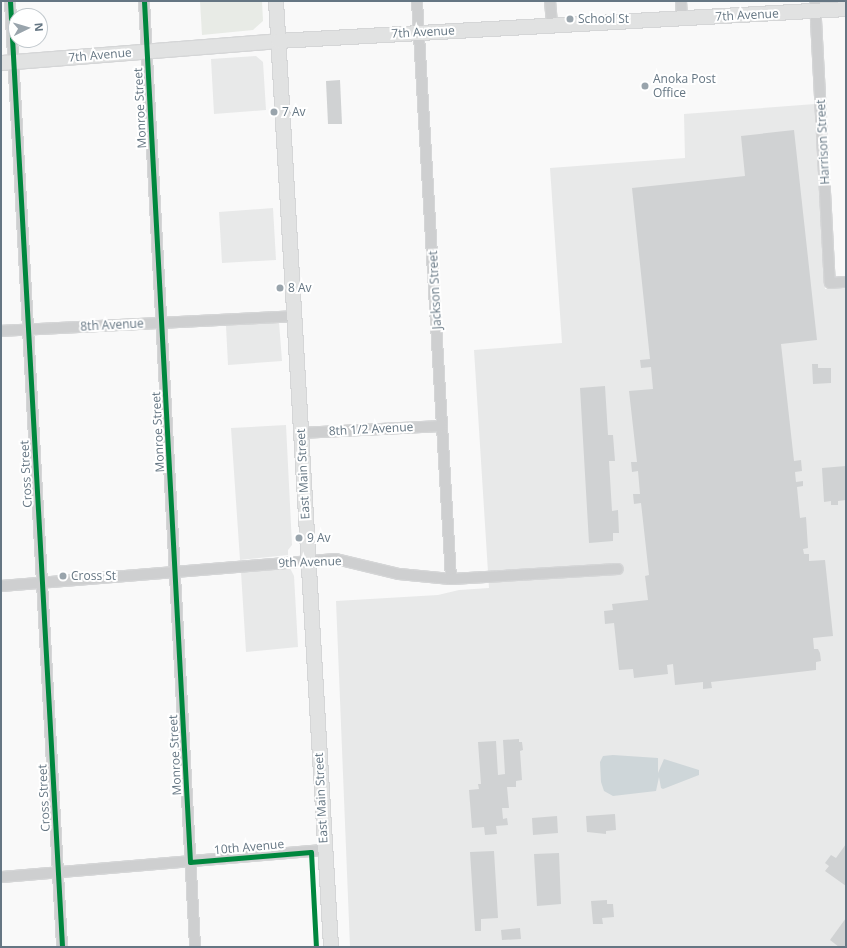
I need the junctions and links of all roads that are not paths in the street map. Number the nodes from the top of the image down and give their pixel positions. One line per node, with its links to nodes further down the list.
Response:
1 (10, 1): 14 (street, Cross Street)
2 (144, 1): 13 (street, Monroe Street)
3 (276, 1): 12 (main road, East Main Street)
4 (417, 1): 11 (street, Jackson Street)
5 (550, 1): 10 (street)
6 (681, 1): 9 (street)
7 (816, 6): 8 (main road, 7th Avenue); 9 (main road, 7th Avenue); 15 (street, Harrison Street)
8 (846, 9)
9 (682, 19): 10 (main road, 7th Avenue)
10 (552, 25): 11 (main road, 7th Avenue)
11 (418, 32): 12 (main road, 7th Avenue); 20 (street, Jackson Street)
12 (278, 41): 13 (main road, 7th Avenue); 16 (main road, East Main Street)
13 (147, 50): 14 (main road, 7th Avenue); 17 (street, Monroe Street)
14 (7, 63): 18 (street, Cross Street)
15 (846, 282)
16 (294, 316): 17 (street, 8th Avenue); 21 (main road, East Main Street)
17 (163, 322): 18 (street, 8th Avenue); 24 (street, Monroe Street)
18 (29, 330): 19 (street, 8th Avenue); 26 (street, Cross Street)
19 (1, 331)
20 (442, 426): 21 (street, 8th 1/2 Avenue); 25 (street, Jackson Street)
21 (300, 433): 22 (main road, East Main Street)
22 (308, 560): 24 (street, 9th Avenue); 25 (street, 9th Avenue); 28 (main road, East Main Street)
23 (618, 569): 25 (street, 9th Avenue)
24 (176, 571): 26 (street, 9th Avenue); 29 (street, Monroe Street)
25 (451, 579)
26 (41, 583): 27 (street, 9th Avenue); 30 (street, Cross Street)
27 (1, 586)
28 (324, 850): 29 (street, 10th Avenue); 34 (main road, East Main Street)
29 (190, 862): 30 (street, 10th Avenue); 33 (street, Monroe Street)
30 (58, 873): 31 (street, 10th Avenue); 32 (street, Cross Street)
31 (1, 877)
32 (62, 947)
33 (195, 947)
34 (331, 947)

